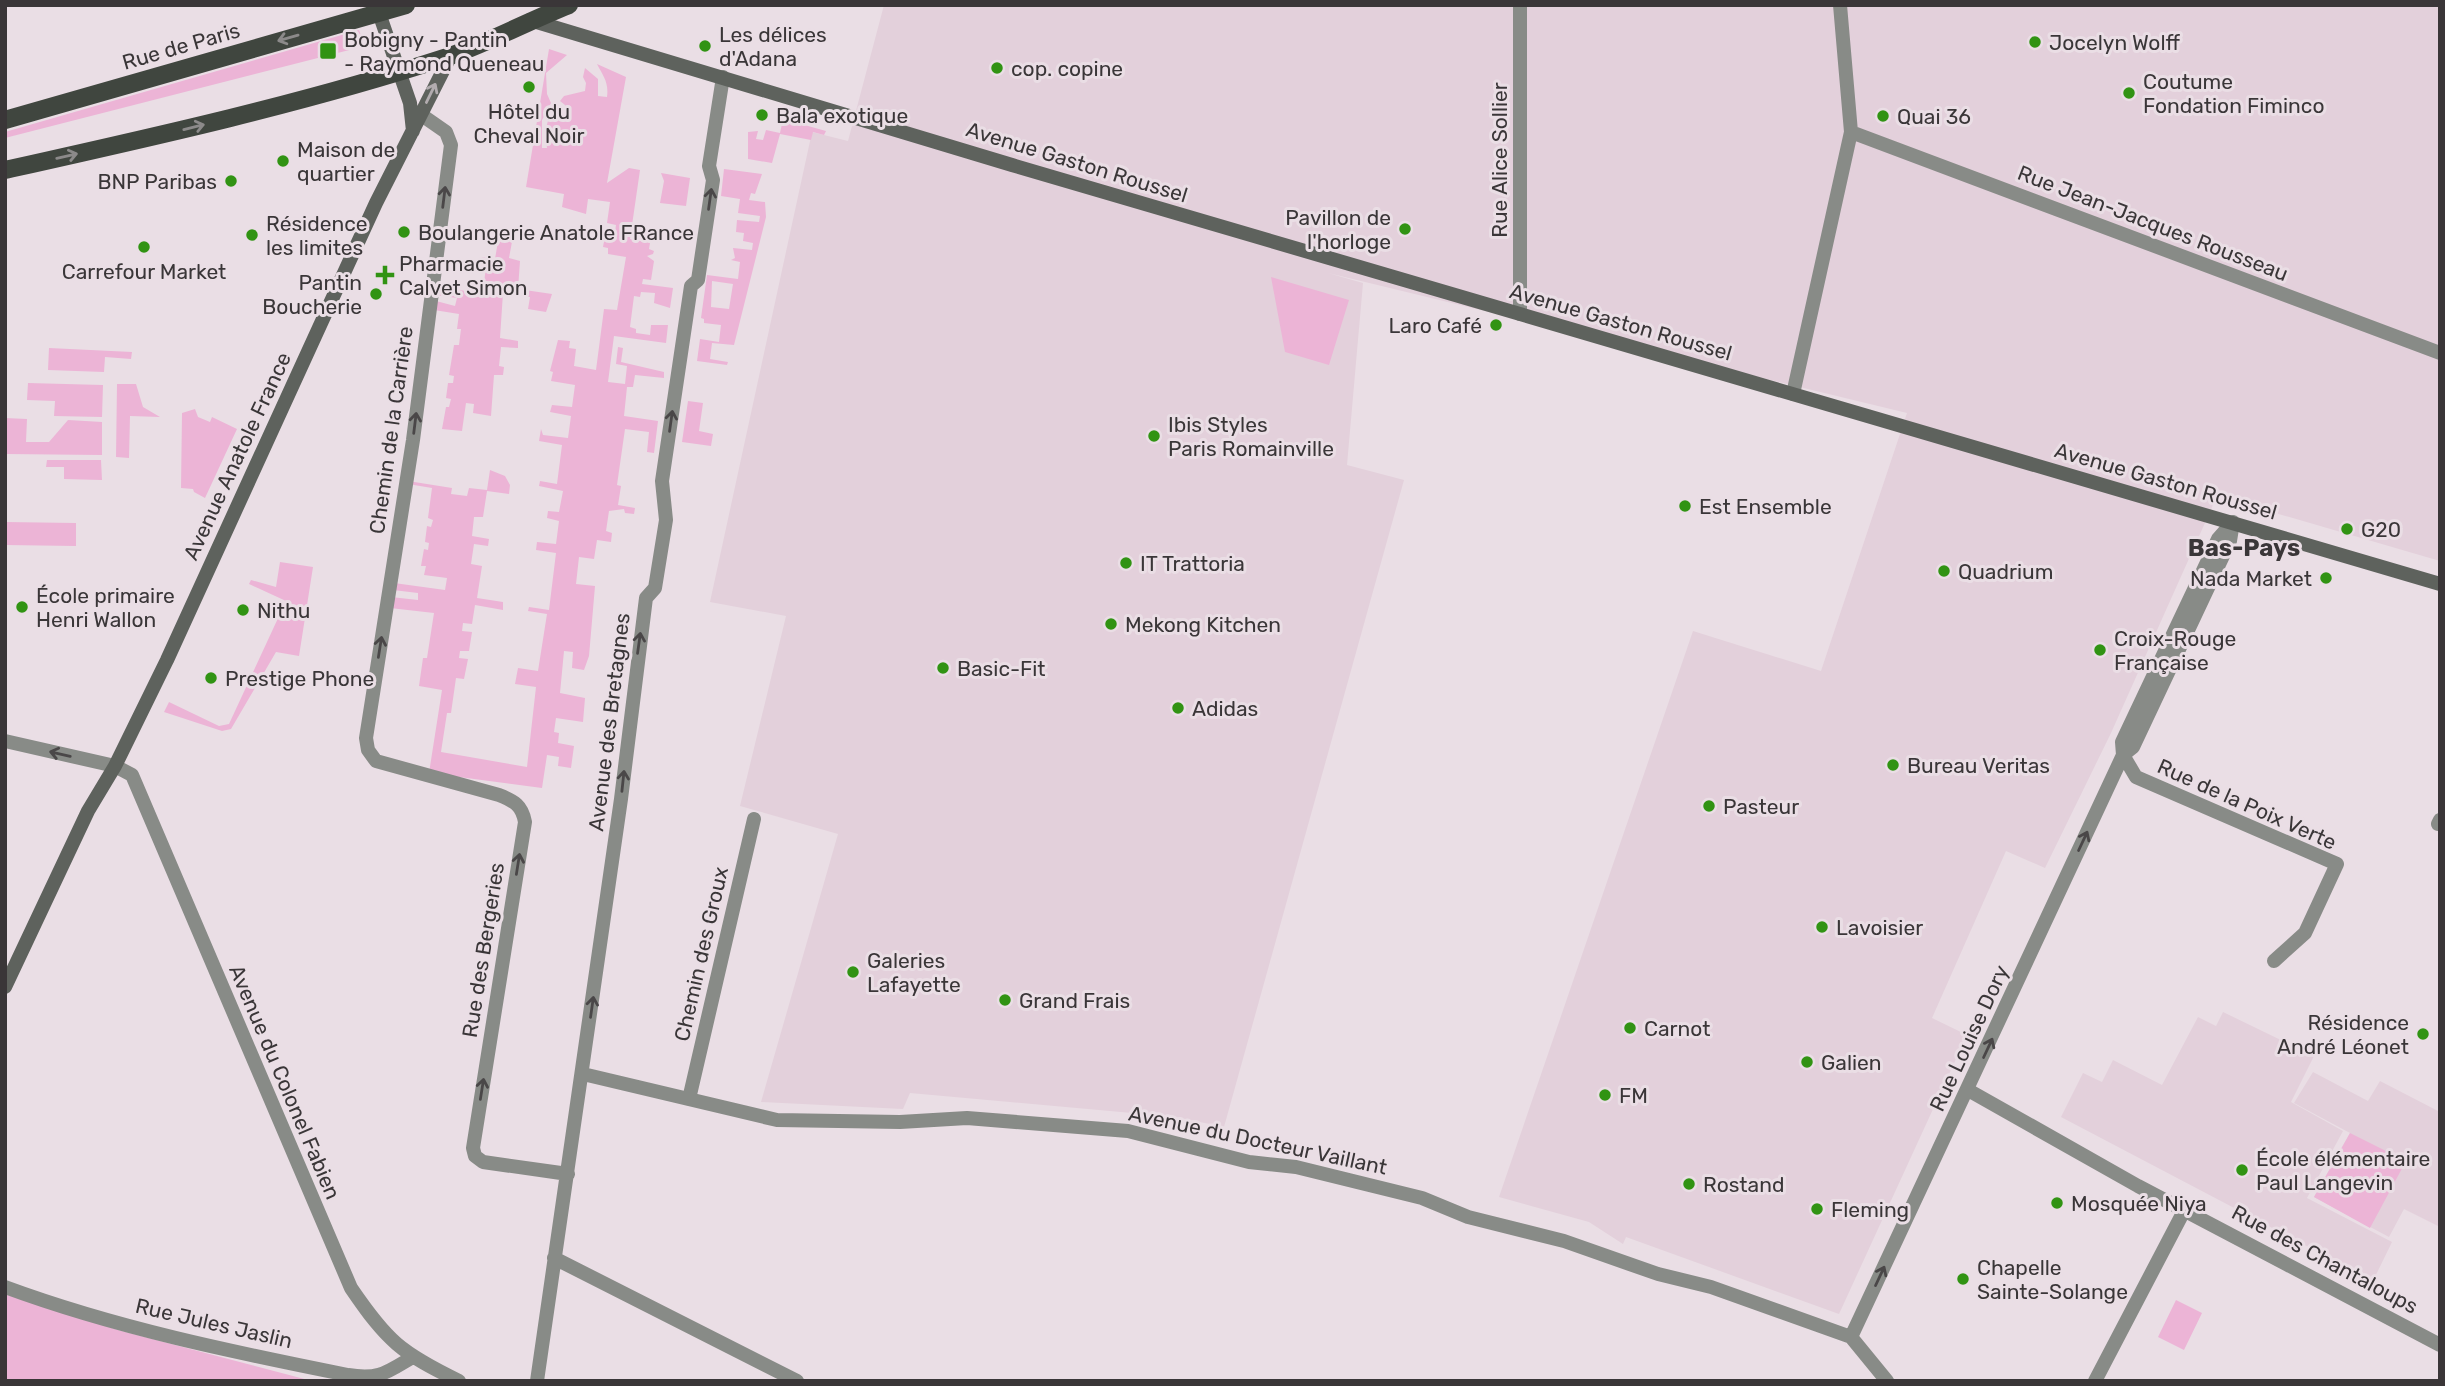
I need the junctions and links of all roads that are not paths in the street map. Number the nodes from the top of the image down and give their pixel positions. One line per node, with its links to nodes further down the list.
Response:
1 (406, 5): 5 (main road, Rue de Paris)
2 (567, 5): 6 (main road); 7 (main road)
3 (1520, 5): 16 (street, Rue Alice Sollier)
4 (1840, 5): 14 (street)
5 (379, 13): 9 (main road); 12 (main road, Rue de Paris, one-way to 12)
6 (530, 20): 7 (main road, Avenue Gaston Roussel); 8 (main road)
7 (578, 33): 10 (main road, Avenue Gaston Roussel)
8 (451, 55): 9 (main road); 11 (main road, Avenue Anatole France, one-way to 8)
9 (398, 72): 13 (main road); 15 (main road, one-way to 9)
10 (723, 77): 16 (main road, Avenue Gaston Roussel); 28 (street, Avenue des Bretagnes, one-way to 10)
11 (423, 116): 13 (main road, Avenue Anatole France); 23 (street, Chemin de la Carrière, one-way to 11)
12 (5, 120)
13 (413, 131): 24 (main road, Avenue Anatole France)
14 (1851, 132): 17 (street, Rue Jean-Jacques Rousseau); 18 (street)
15 (5, 170)
16 (1520, 314): 18 (main road, Avenue Gaston Roussel)
17 (2440, 353)
18 (1793, 394): 19 (main road, Avenue Gaston Roussel)
19 (2233, 522): 20 (main road, Avenue Gaston Roussel); 22 (street, Rue Louise Dory)
20 (2440, 584)
21 (5, 741): 24 (street, one-way to 21)
22 (2123, 755): 26 (street, Rue de la Poix Verte); 29 (street, Rue Louise Dory, one-way to 22)
23 (376, 761): 31 (street, Rue des Bergeries, one-way to 23)
24 (115, 766): 27 (main road, Avenue Anatole France); 37 (street, Avenue du Colonel Fabien)
25 (754, 819): 30 (street, Chemin des Groux)
26 (2274, 961)
27 (5, 987)
28 (583, 1074): 30 (street, Avenue du Docteur Vaillant); 31 (street, Avenue des Bretagnes)
29 (1968, 1090): 32 (street, Rue des Chantaloups); 35 (street, Rue Louise Dory, one-way to 29)
30 (689, 1099): 35 (street, Avenue du Docteur Vaillant)
31 (568, 1174): 33 (street, Avenue des Bretagnes)
32 (2185, 1209): 36 (street, Rue des Chantaloups); 42 (street)
33 (554, 1258): 39 (street, Avenue des Bretagnes); 40 (street)
34 (5, 1286): 37 (street, Rue Jules Jaslin)
35 (1851, 1337): 41 (street)
36 (2440, 1345)
37 (411, 1358): 38 (street, Avenue du Colonel Fabien)
38 (459, 1381)
39 (537, 1381)
40 (797, 1381)
41 (1887, 1381)
42 (2095, 1381)

